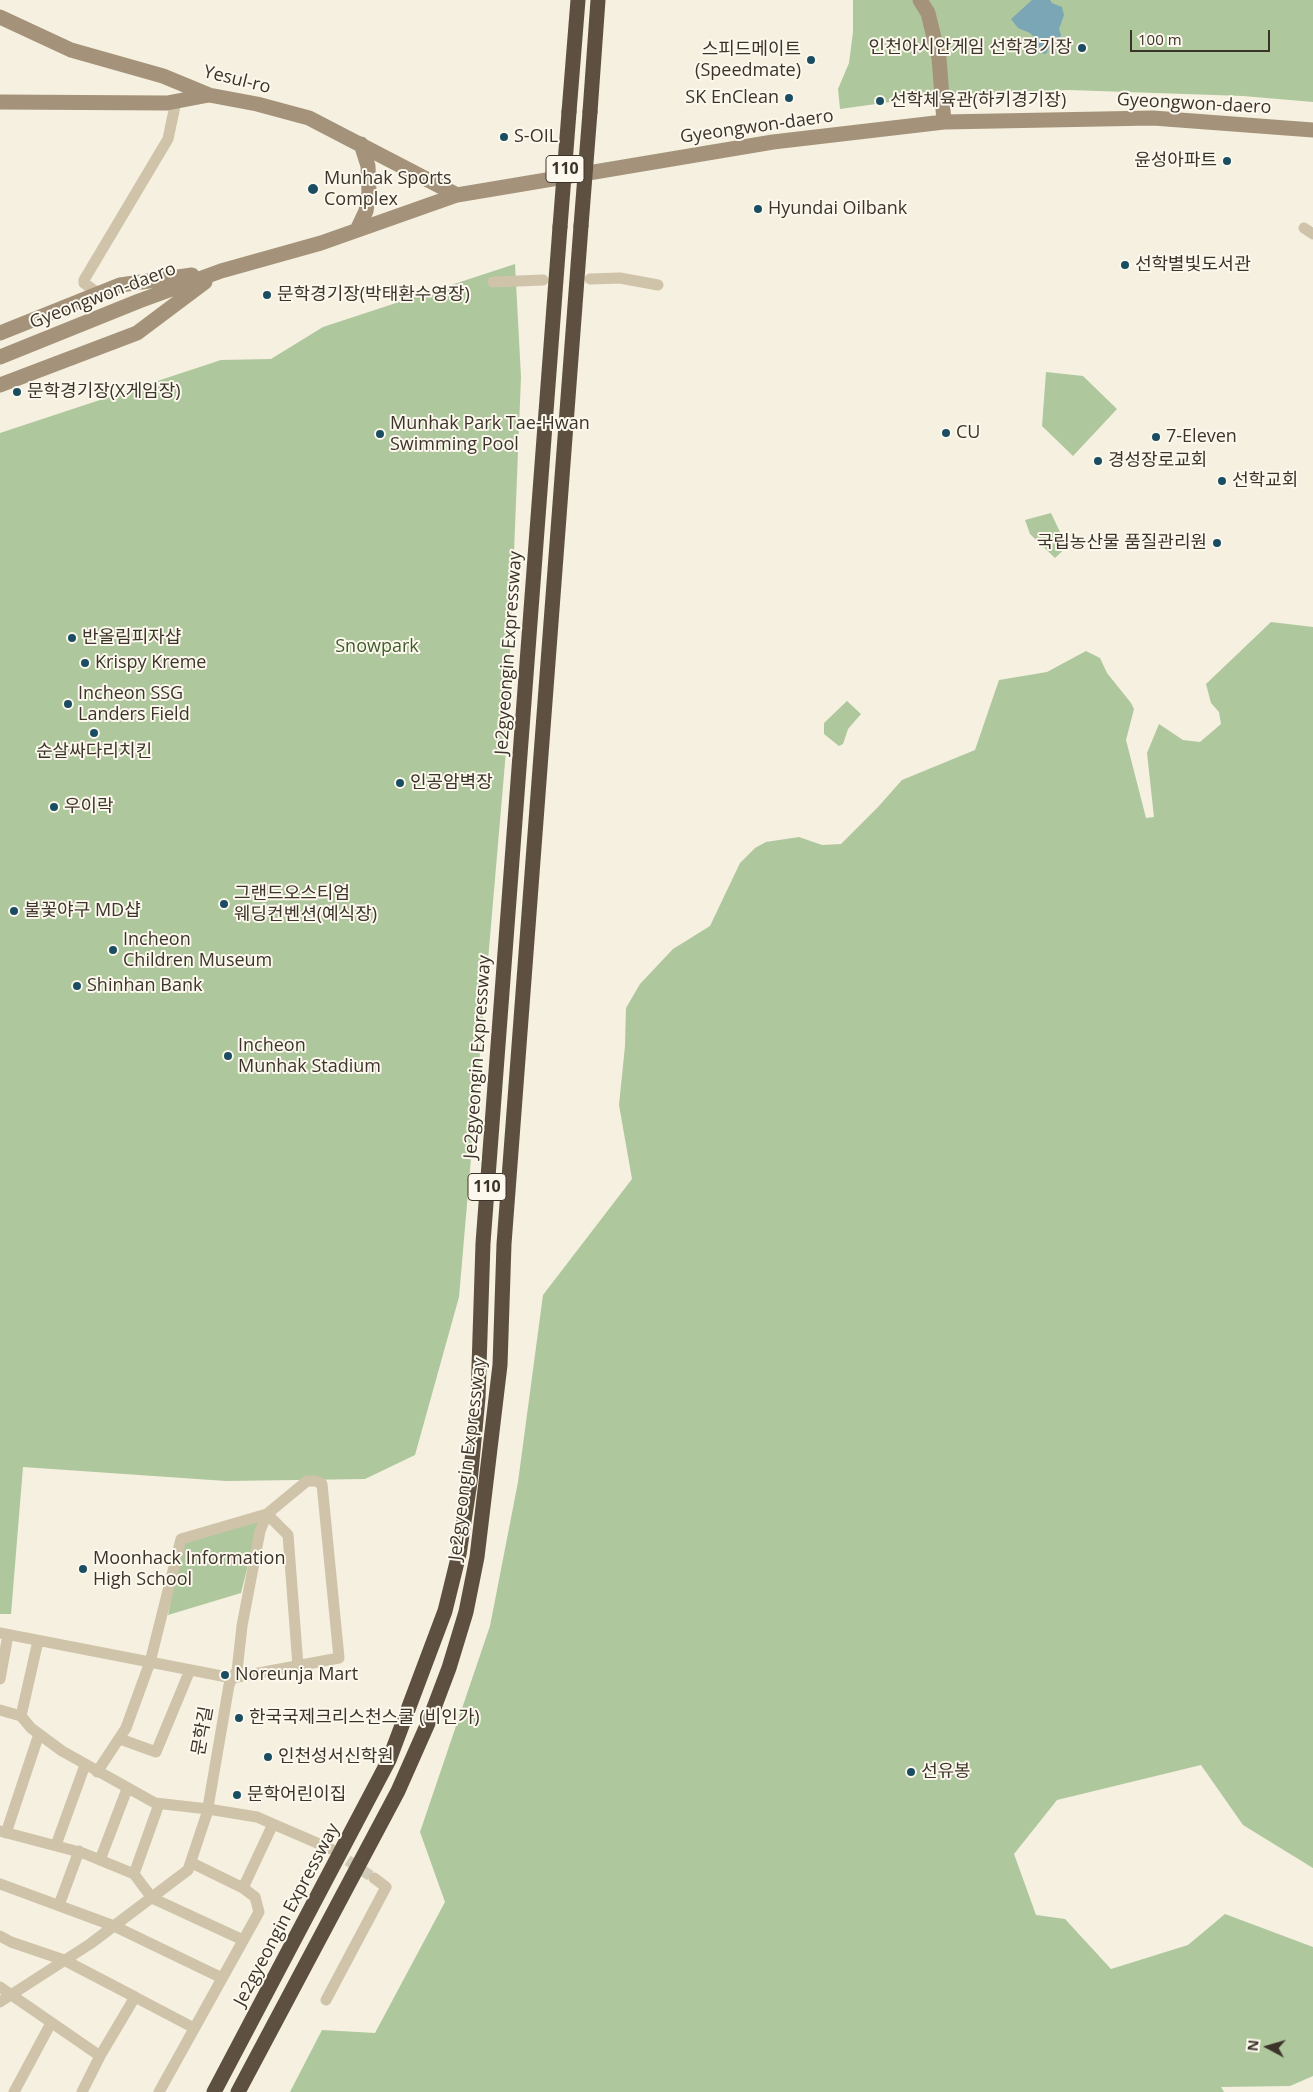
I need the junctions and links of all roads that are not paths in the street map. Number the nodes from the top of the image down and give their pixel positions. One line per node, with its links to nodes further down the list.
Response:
1 (578, 0): 66 (highway, Je2gyeongin Expressway / 110, bridge)
2 (598, 0): 67 (highway, Je2gyeongin Expressway / 110, bridge)
3 (920, 0): 8 (main road)
4 (0, 18): 5 (main road, Yesul-ro)
5 (209, 95): 6 (main road); 10 (main road, Yesul-ro)
6 (176, 101): 7 (main road); 18 (street)
7 (0, 102)
8 (944, 122): 9 (main road, Gyeongwon-daero); 11 (main road, Gyeongwon-daero)
9 (1313, 130)
10 (361, 144): 11 (main road, Yesul-ro); 12 (main road)
11 (457, 195): 12 (main road, Gyeongwon-daero)
12 (357, 230): 13 (main road, Gyeongwon-daero)
13 (220, 271): 18 (main road, Gyeongwon-daero); 20 (main road, Gyeongwon-daero); 21 (main road, Gyeongwon-daero)
14 (590, 279): 17 (street)
15 (543, 280): 16 (street)
16 (493, 282)
17 (658, 285)
18 (99, 294): 19 (main road, Gyeongwon-daero)
19 (0, 333)
20 (0, 357)
21 (0, 386)
22 (267, 1514): 25 (street); 26 (street); 26 (street); 28 (street, 문학길)
23 (4, 1634): 24 (street); 29 (street)
24 (38, 1641): 25 (street); 31 (street)
25 (150, 1662): 27 (street); 33 (street)
26 (298, 1666): 28 (street)
27 (190, 1670): 28 (street); 33 (street)
28 (232, 1678): 38 (street, 문학길)
29 (0, 1679)
30 (0, 1710): 31 (street)
31 (21, 1716): 32 (street)
32 (39, 1734): 34 (street); 40 (street)
33 (120, 1739): 35 (street)
34 (85, 1765): 35 (street); 41 (street)
35 (97, 1772): 36 (street)
36 (128, 1789): 37 (street); 44 (street)
37 (159, 1804): 38 (street); 46 (street)
38 (208, 1809): 39 (street); 45 (street, 문학길)
39 (273, 1824): 42 (street); 49 (street)
40 (3, 1832): 41 (street)
41 (56, 1845): 43 (street)
42 (330, 1849)
43 (79, 1852): 44 (street); 51 (street)
44 (100, 1860): 46 (street)
45 (192, 1863): 49 (street); 50 (street, 문학길)
46 (134, 1874): 50 (street)
47 (374, 1878): 59 (street)
48 (0, 1884): 51 (street)
49 (244, 1888): 54 (street)
50 (152, 1898): 52 (street, 문학길); 54 (street)
51 (59, 1905): 52 (street)
52 (114, 1926): 55 (street, 문학길); 56 (street)
53 (0, 1936): 55 (street)
54 (243, 1940): 56 (street)
55 (64, 1960): 57 (street, 문학길); 58 (street)
56 (222, 1978): 61 (street)
57 (3, 1994): 60 (street)
58 (134, 1996): 61 (street); 62 (street)
59 (326, 2000)
60 (51, 2023): 62 (street); 63 (street)
61 (194, 2028): 65 (street)
62 (100, 2056): 64 (street)
63 (14, 2092)
64 (82, 2092)
65 (159, 2092)
66 (214, 2092)
67 (238, 2092)

